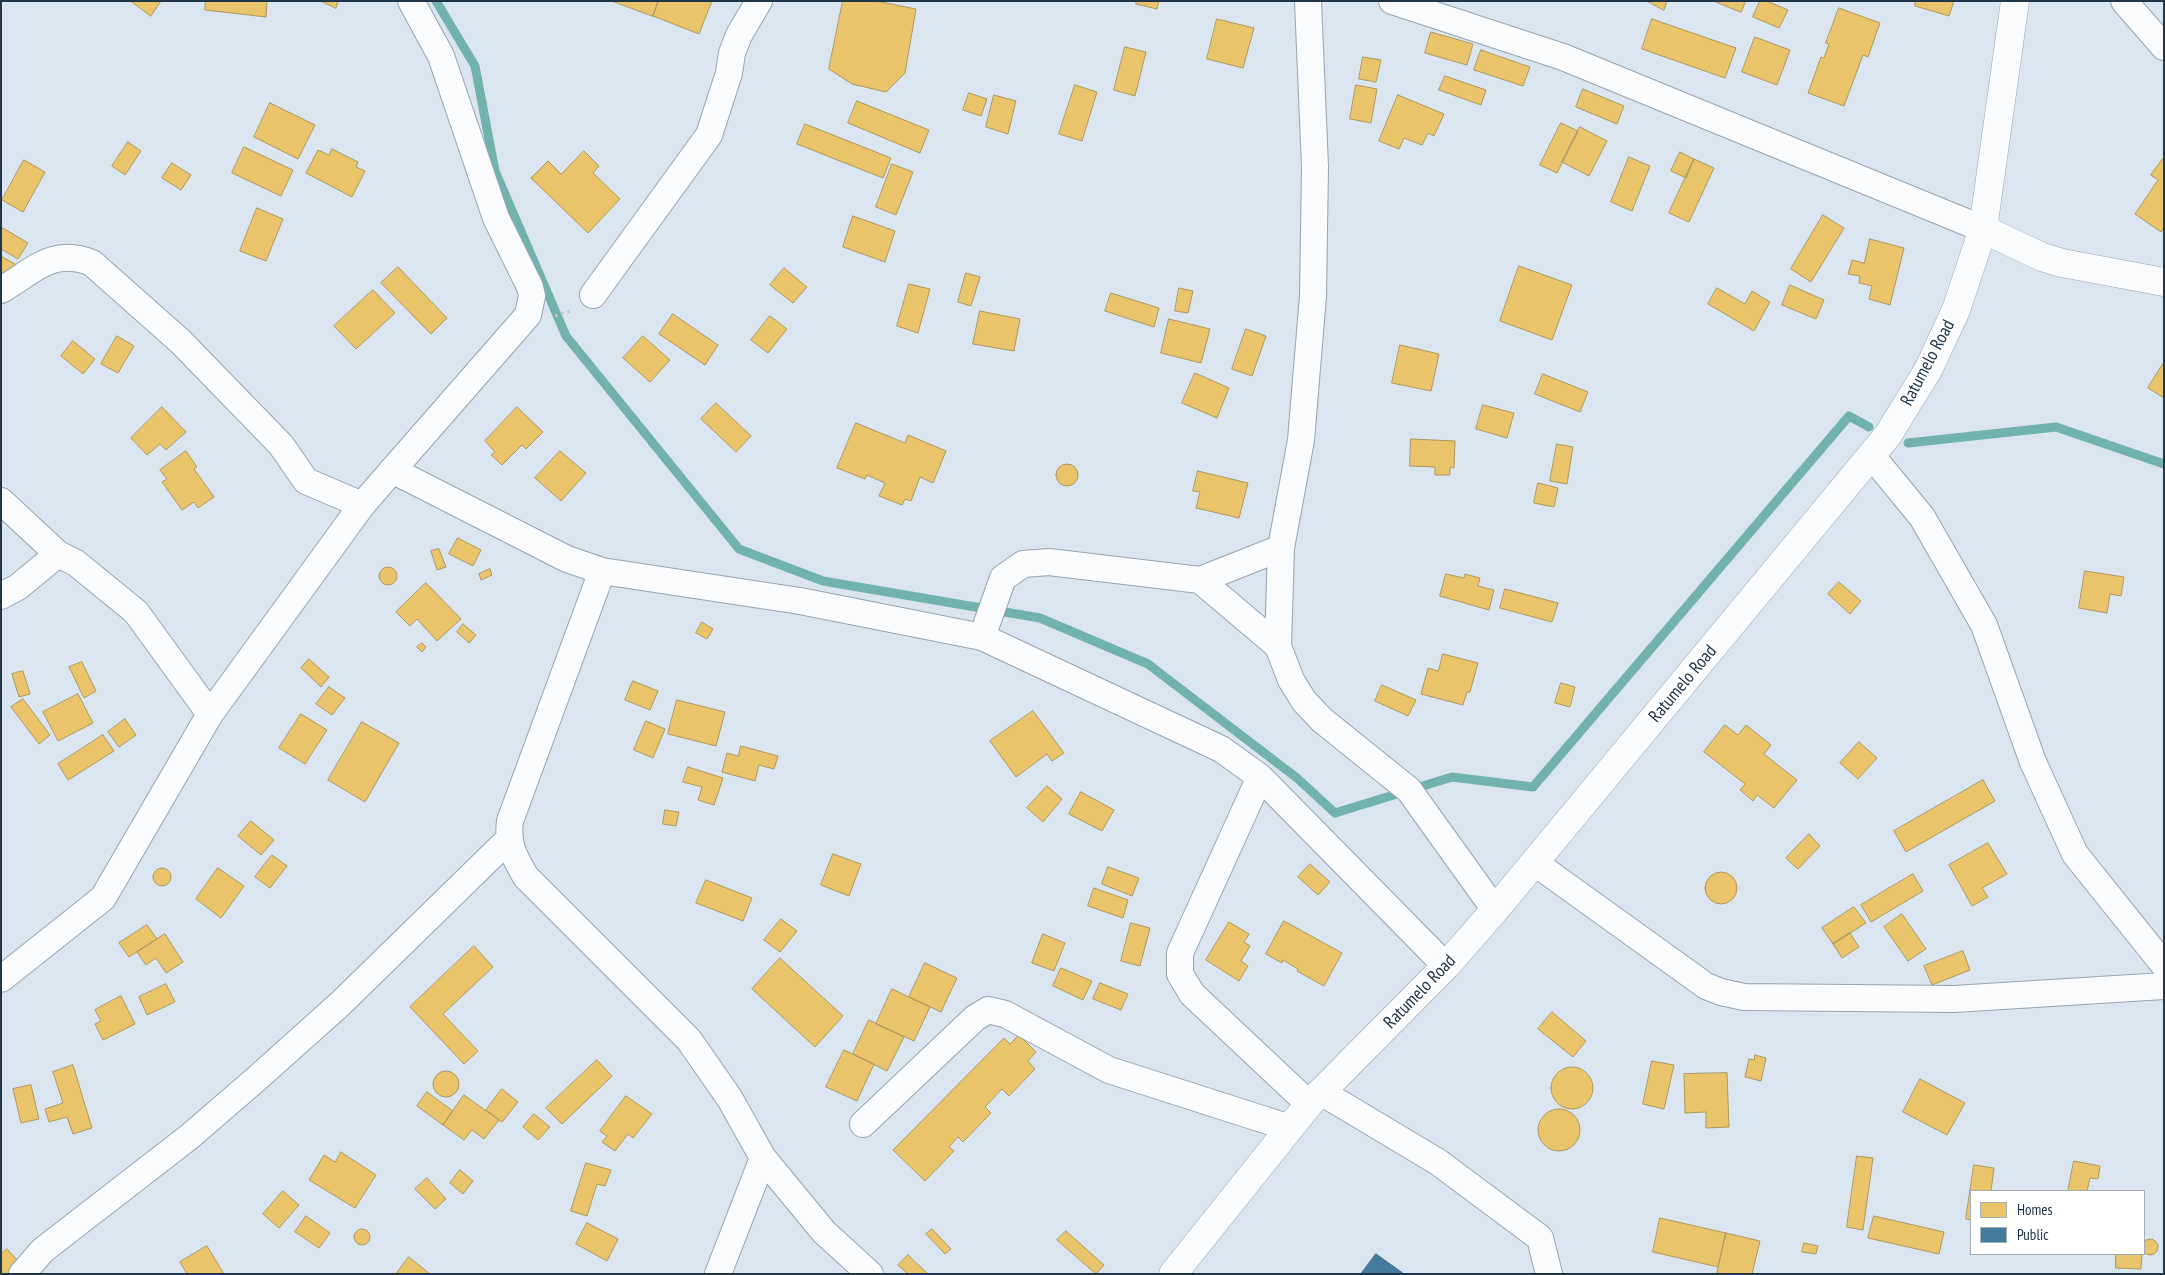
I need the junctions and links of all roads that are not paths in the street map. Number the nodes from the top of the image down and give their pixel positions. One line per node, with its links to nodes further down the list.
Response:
1 (411, 1): 13 (street)
2 (759, 1): 11 (street)
3 (1308, 1): 16 (street)
4 (1392, 1): 8 (street)
5 (2015, 1): 8 (street, Ratumelo Road)
6 (2124, 1): 7 (street)
7 (2164, 47)
8 (1983, 229): 9 (street); 12 (street, Ratumelo Road)
9 (2164, 282)
10 (1, 290): 15 (street)
11 (585, 301)
12 (1871, 455): 26 (street, Ratumelo Road); 28 (street)
13 (392, 470): 15 (street); 18 (street)
14 (1, 501): 17 (street)
15 (362, 504): 23 (street)
16 (1280, 548): 19 (street); 22 (street)
17 (58, 554): 20 (street); 23 (street)
18 (602, 571): 21 (street); 25 (street)
19 (1200, 580): 21 (street); 22 (street)
20 (1, 596)
21 (982, 637): 24 (street)
22 (1278, 646): 27 (street)
23 (210, 714): 30 (street)
24 (1260, 777): 29 (street); 32 (street)
25 (508, 840): 35 (street); 36 (street)
26 (1535, 863): 27 (street, Ratumelo Road); 31 (street)
27 (1495, 910): 29 (street, Ratumelo Road)
28 (2164, 965)
29 (1446, 966): 32 (street, Ratumelo Road)
30 (1, 979)
31 (2164, 986)
32 (1315, 1098): 34 (street, Ratumelo Road); 40 (street)
33 (864, 1124): 34 (street)
34 (1290, 1128): 39 (street, Ratumelo Road)
35 (763, 1158): 37 (street); 38 (street)
36 (22, 1274)
37 (718, 1274)
38 (870, 1274)
39 (1173, 1274)
40 (1549, 1274)

